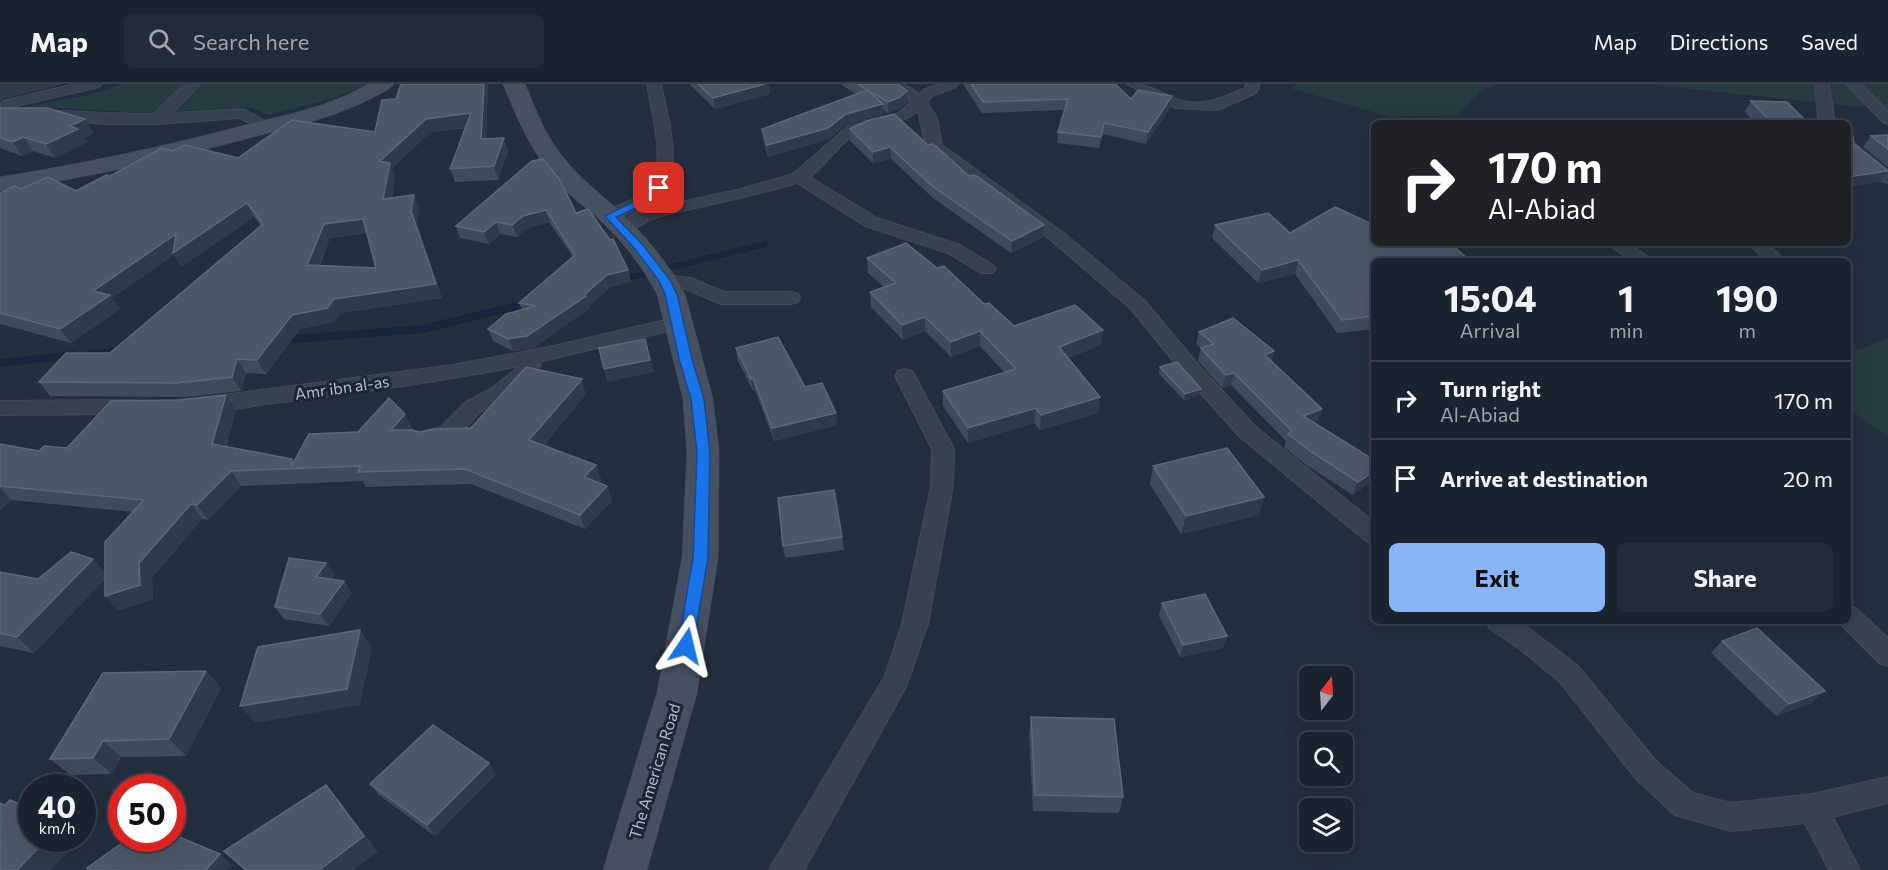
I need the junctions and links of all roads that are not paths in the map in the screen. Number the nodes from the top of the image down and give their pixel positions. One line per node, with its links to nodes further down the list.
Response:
1 (94, 84): 13 (street)
2 (193, 84): 15 (street)
3 (383, 84): 18 (main road)
4 (514, 84): 23 (main road, The American Road)
5 (654, 84): 23 (street)
6 (894, 84): 12 (street)
7 (951, 84): 12 (street)
8 (1134, 84): 9 (street)
9 (1253, 84)
10 (1822, 84): 17 (street)
11 (1853, 84): 16 (street)
12 (920, 102): 20 (street); 38 (street)
13 (0, 105)
14 (0, 115): 15 (street)
15 (158, 119): 18 (street)
16 (1888, 119)
17 (1828, 120)
18 (268, 127): 22 (main road)
19 (1851, 148): 21 (street)
20 (799, 177): 23 (street); 28 (street)
21 (1888, 178)
22 (0, 184)
23 (615, 222): 29 (main road, The American Road)
24 (1621, 246): 26 (street)
25 (1760, 246): 27 (street)
26 (1640, 258)
27 (1773, 258)
28 (987, 269)
29 (664, 280): 30 (street); 31 (main road, The American Road)
30 (791, 298)
31 (678, 323): 32 (street, Amr ibn al-as); 44 (main road, The American Road)
32 (537, 356): 35 (street, Amr ibn al-as); 37 (street)
33 (905, 376): 45 (street)
34 (152, 406): 36 (street)
35 (187, 406)
36 (0, 408)
37 (427, 437)
38 (1371, 532)
39 (1851, 619): 41 (street)
40 (1503, 624): 43 (street)
41 (1888, 655)
42 (1888, 790): 43 (street)
43 (1813, 808): 46 (street)
44 (624, 870)
45 (784, 870)
46 (1845, 870)

